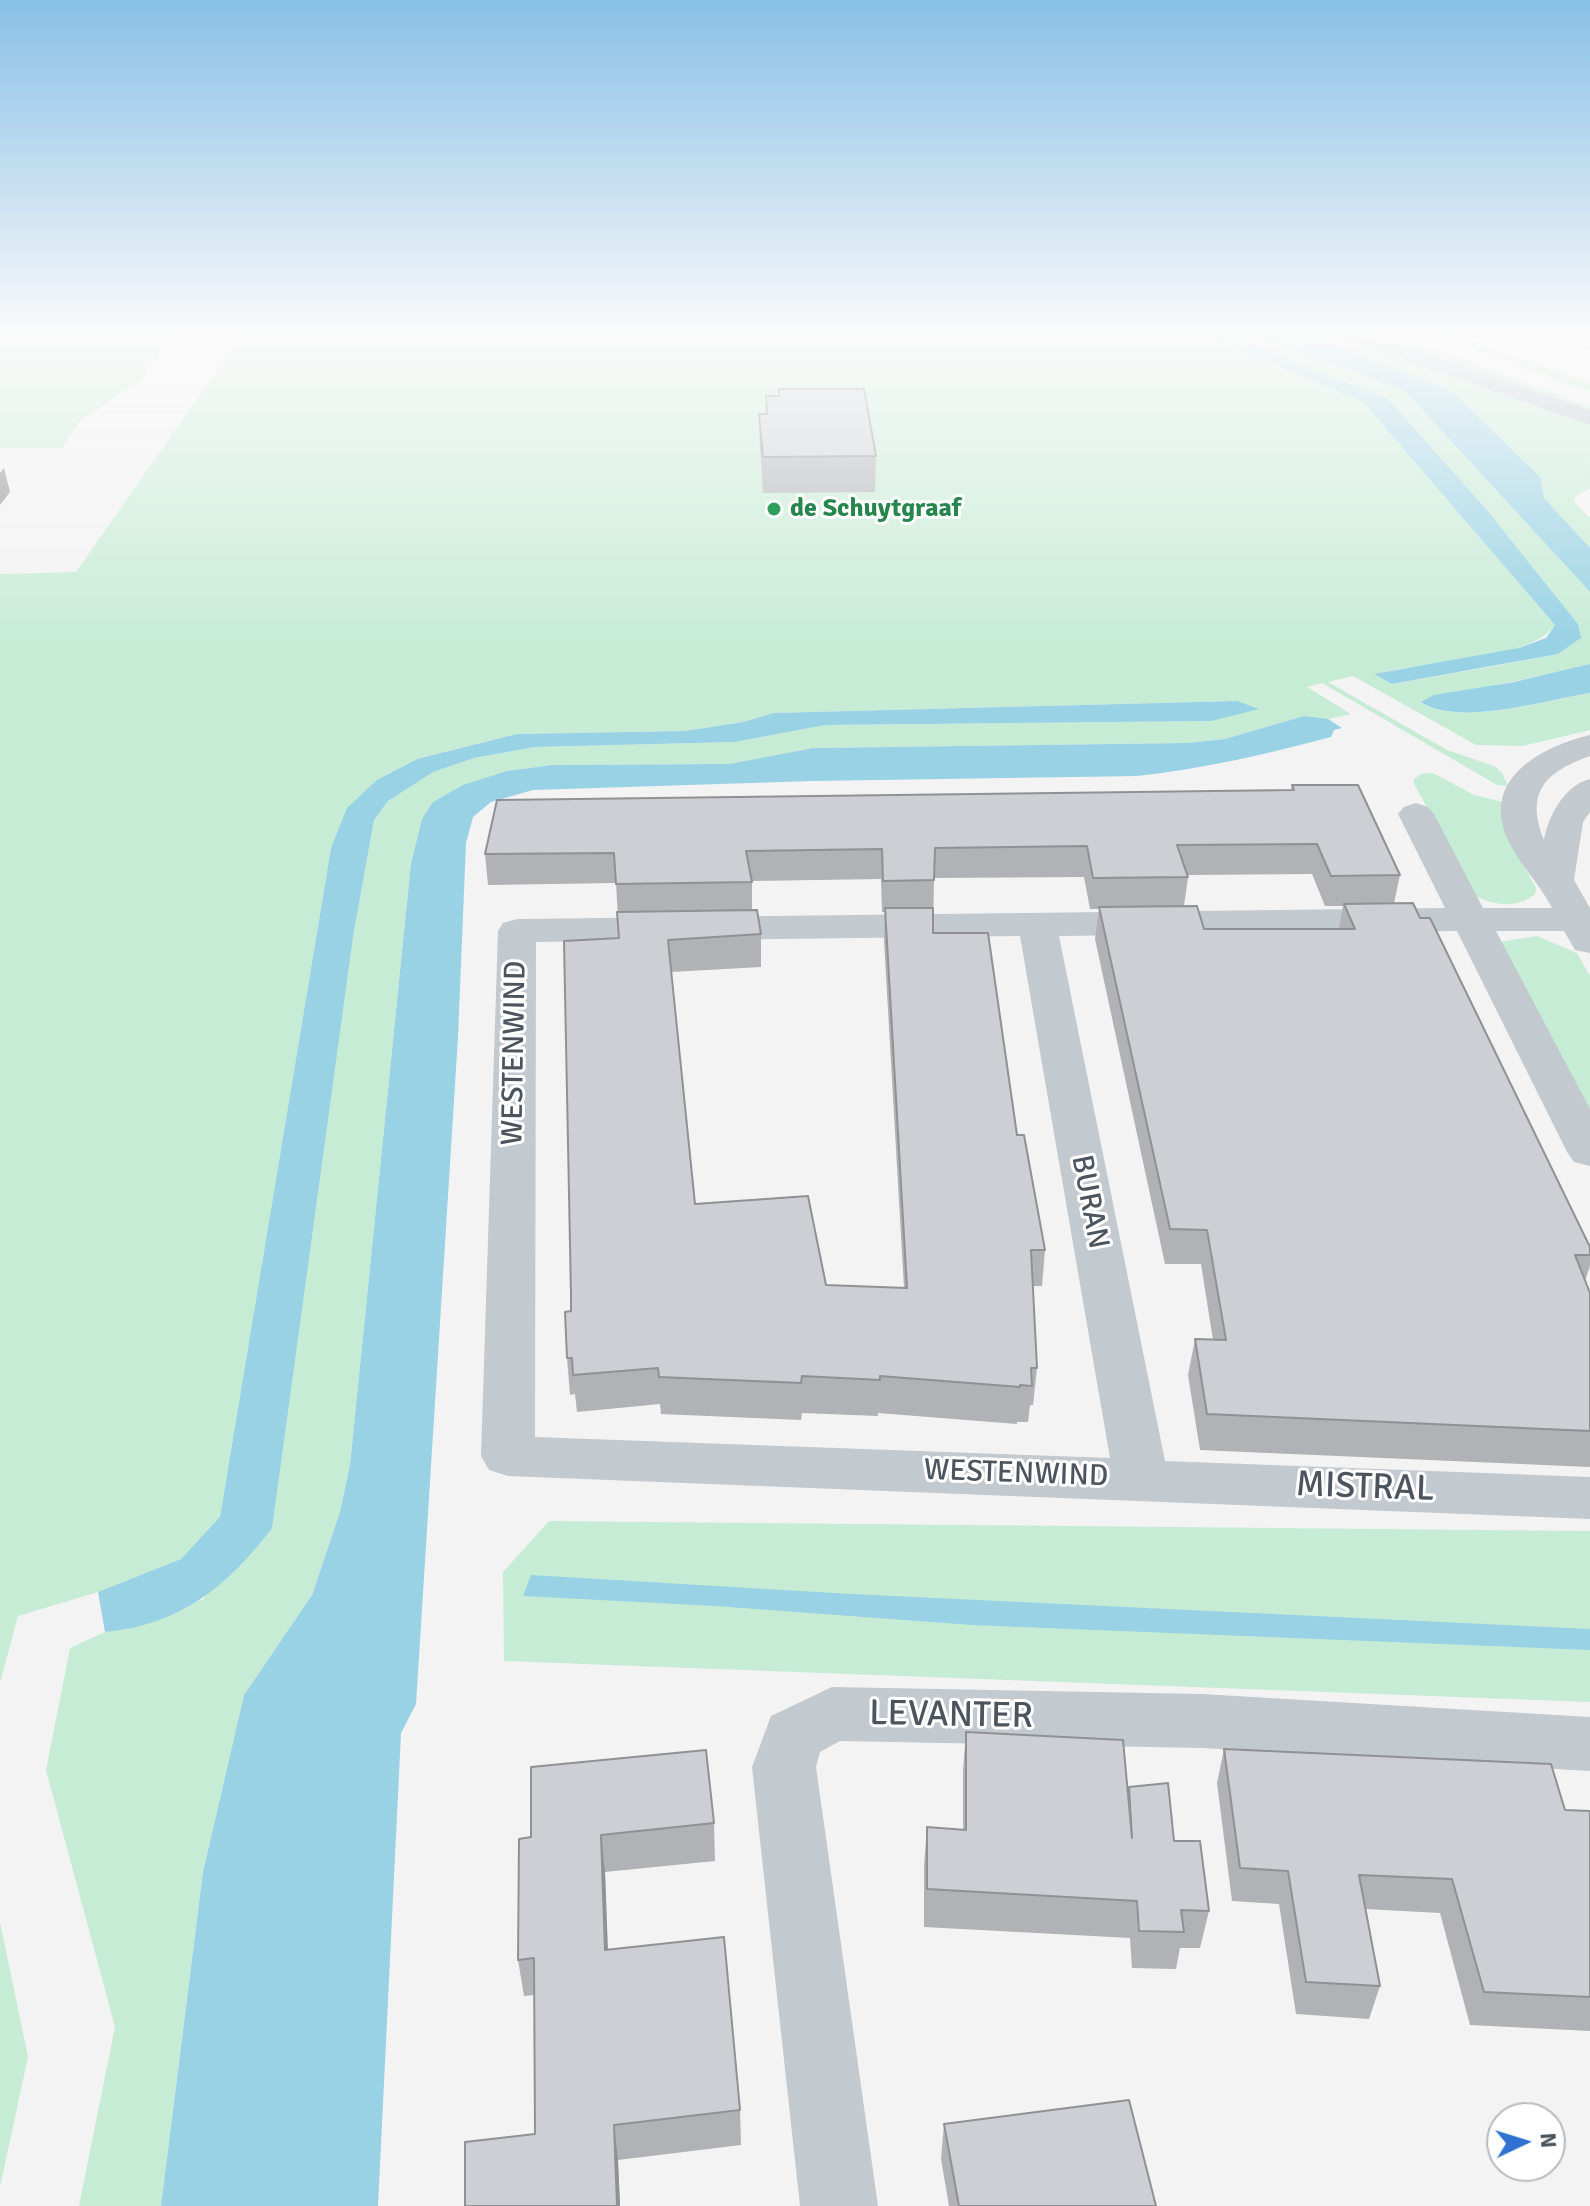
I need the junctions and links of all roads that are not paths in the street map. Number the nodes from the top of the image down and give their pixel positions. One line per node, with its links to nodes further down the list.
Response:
1 (1590, 745): 4 (street)
2 (1590, 789): 4 (street)
3 (1416, 814): 5 (street)
4 (1555, 880): 7 (street)
5 (1470, 919): 6 (street, WESTENWIND); 7 (street, WESTENWIND); 8 (street)
6 (1037, 925): 9 (street, BURAN); 9 (street, WESTENWIND)
7 (1583, 932)
8 (1590, 1152)
9 (1141, 1479): 10 (street, MISTRAL)
10 (1590, 1498)
11 (1590, 1744): 12 (street, LEVANTER)
12 (839, 2206)

